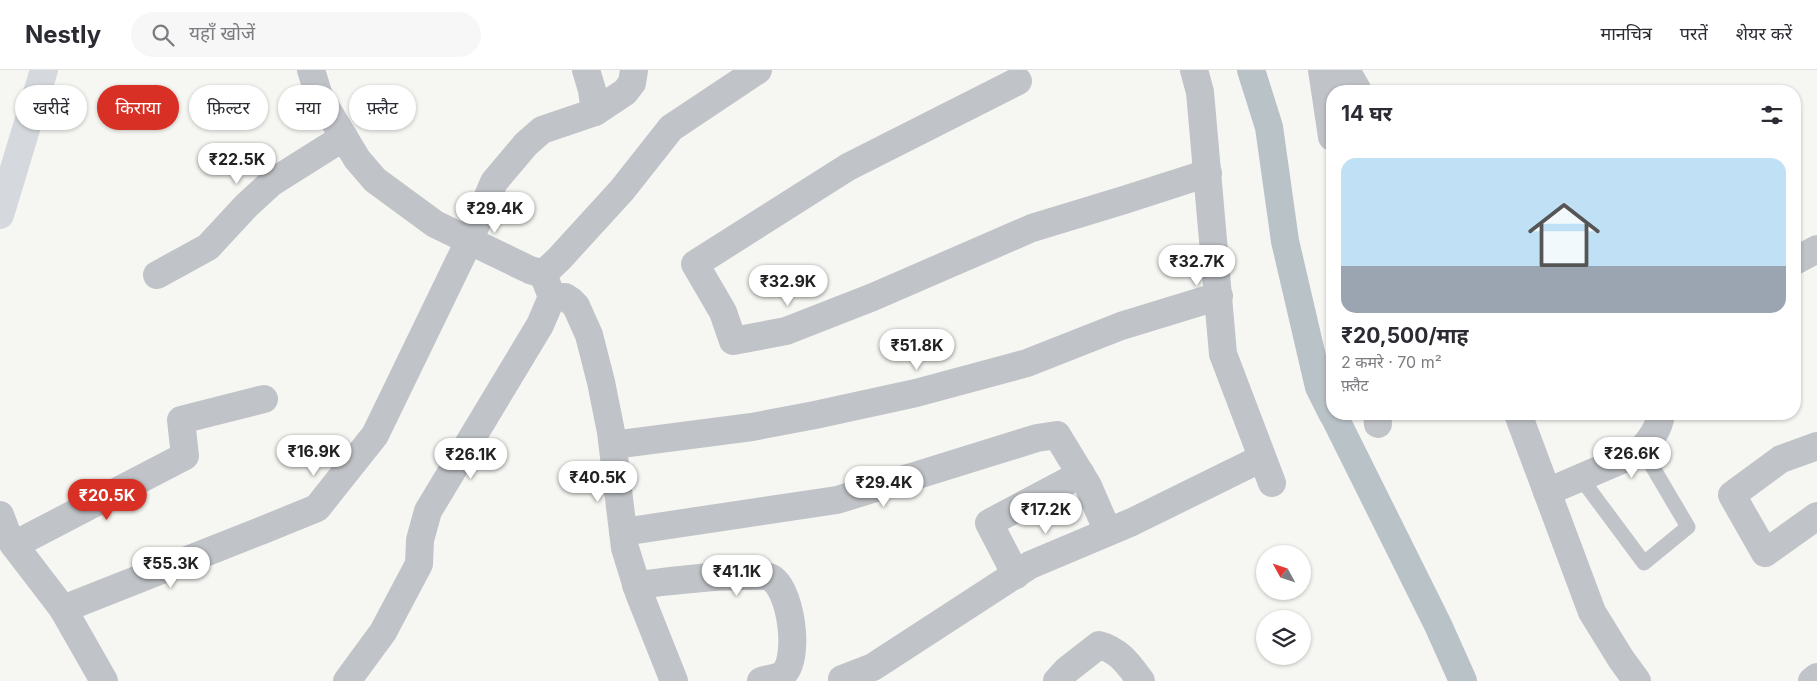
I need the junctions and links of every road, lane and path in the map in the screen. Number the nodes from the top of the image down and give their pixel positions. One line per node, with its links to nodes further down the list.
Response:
1 (44, 70): 15 (main road)
2 (311, 70): 13 (street)
3 (586, 70): 12 (street)
4 (634, 70): 12 (street)
5 (1194, 70): 14 (street)
6 (1322, 70): 11 (street)
7 (1346, 70): 10 (street)
8 (744, 73): 20 (street)
9 (1018, 81): 14 (street)
10 (1355, 85)
11 (1326, 97)
12 (595, 112): 16 (street)
13 (344, 137): 16 (street); 19 (street)
14 (1208, 173): 21 (street)
15 (0, 215)
16 (470, 239): 20 (street); 40 (street)
17 (1817, 249): 18 (street)
18 (1801, 258)
19 (157, 275)
20 (547, 286): 25 (street); 44 (street)
21 (1219, 296): 25 (street); 28 (street)
22 (264, 399): 37 (street)
23 (1520, 420): 32 (street)
24 (1660, 420): 27 (street)
25 (613, 445): 35 (street)
26 (1817, 446): 34 (street)
27 (1642, 449): 30 (street); 30 (lane)
28 (1262, 458): 31 (street); 36 (street)
29 (1081, 474): 35 (street); 36 (street); 38 (street)
30 (1580, 478): 32 (street)
31 (1272, 483)
32 (1547, 492): 50 (street)
33 (0, 515): 37 (street)
34 (1817, 516)
35 (623, 532): 39 (street)
36 (1108, 532): 38 (street)
37 (14, 545): 40 (street)
38 (1016, 574): 41 (street)
39 (636, 585): 45 (street); 46 (street)
40 (64, 609): 43 (street)
41 (876, 674): 47 (street)
42 (1817, 677): 51 (street)
43 (104, 681)
44 (347, 681)
45 (674, 681)
46 (761, 681)
47 (843, 681)
48 (1057, 681): 49 (street)
49 (1141, 681)
50 (1638, 681)
51 (1812, 681)

